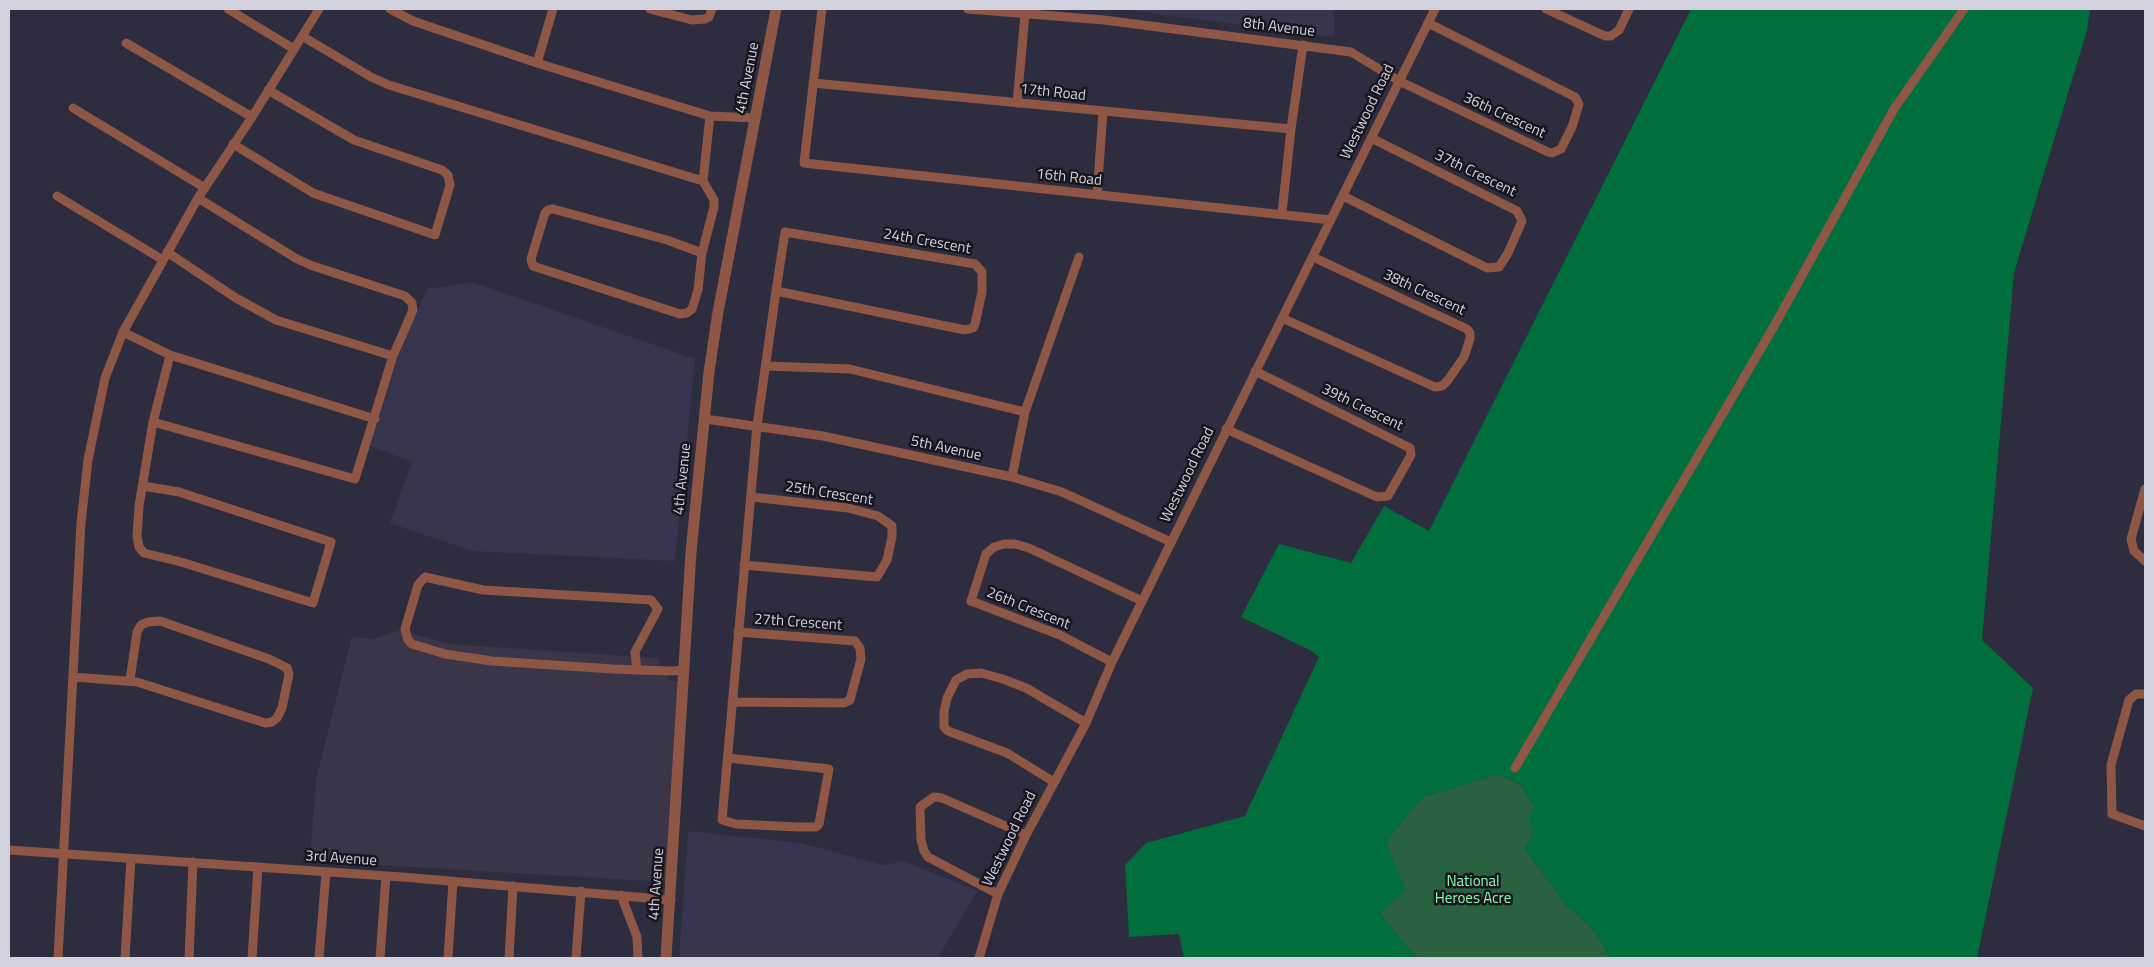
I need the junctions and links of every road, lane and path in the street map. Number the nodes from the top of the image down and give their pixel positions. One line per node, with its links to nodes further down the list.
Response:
1 (228, 9): 19 (street)
2 (319, 9): 16 (street)
3 (390, 9): 20 (street)
4 (553, 9): 20 (street)
5 (650, 9): 6 (street)
6 (712, 9)
7 (776, 9): 29 (street, 4th Avenue)
8 (822, 9): 22 (street)
9 (968, 9): 14 (street, 8th Avenue)
10 (1434, 9): 15 (street, Westwood Road)
11 (1546, 9): 12 (street)
12 (1629, 9)
13 (1964, 9): 76 (street)
14 (1025, 14): 18 (street, 8th Avenue); 24 (street)
15 (1428, 23): 21 (street, Westwood Road); 21 (street, 36th Crescent)
16 (302, 36): 19 (street); 33 (street)
17 (126, 43): 28 (street)
18 (1303, 45): 21 (street, 8th Avenue); 30 (street)
19 (294, 49): 23 (street)
20 (537, 63): 27 (street)
21 (1399, 81): 31 (street, Westwood Road)
22 (813, 82): 24 (street, 17th Road); 35 (street, 16th Road)
23 (268, 90): 28 (street); 32 (street)
24 (1017, 103): 26 (street, 17th Road)
25 (73, 108): 34 (street)
26 (1103, 112): 30 (street, 17th Road); 35 (street)
27 (710, 116): 29 (street); 33 (street)
28 (252, 117): 32 (street)
29 (756, 118): 54 (street, 4th Avenue)
30 (1291, 129): 39 (street)
31 (1371, 138): 37 (street, Westwood Road); 37 (street, 37th Crescent)
32 (233, 144): 34 (street)
33 (703, 181): 41 (street)
34 (204, 188): 38 (street)
35 (1097, 195): 39 (street, 16th Road)
36 (57, 196): 42 (street)
37 (1343, 196): 40 (street, Westwood Road)
38 (198, 198): 42 (street); 49 (street)
39 (1282, 213): 40 (street, 16th Road)
40 (1331, 220): 44 (street, Westwood Road)
41 (702, 253): 41 (street)
42 (165, 256): 47 (street); 49 (street)
43 (1079, 257): 52 (street)
44 (1313, 257): 46 (street, Westwood Road); 46 (street, 38th Crescent)
45 (776, 291): 45 (street, 24th Crescent); 50 (street)
46 (1282, 318): 51 (street, Westwood Road)
47 (123, 332): 48 (street); 70 (street)
48 (170, 356): 53 (street); 55 (street)
49 (393, 356): 53 (street)
50 (767, 366): 52 (street); 56 (street)
51 (1255, 371): 57 (street, Westwood Road); 57 (street, 39th Crescent)
52 (1025, 412): 58 (street)
53 (375, 419): 55 (street)
54 (705, 419): 56 (street, 5th Avenue); 69 (street, 4th Avenue)
55 (153, 422): 59 (street)
56 (757, 426): 58 (street, 5th Avenue); 61 (street)
57 (1226, 429): 62 (street, Westwood Road)
58 (1012, 477): 62 (street, 5th Avenue)
59 (143, 486): 59 (street)
60 (2145, 490): 63 (street)
61 (752, 496): 64 (street); 64 (street, 25th Crescent)
62 (1171, 542): 65 (street, Westwood Road)
63 (2145, 561)
64 (744, 565): 66 (street)
65 (1142, 602): 67 (street, Westwood Road); 67 (street, 26th Crescent)
66 (738, 632): 73 (street); 73 (street, 27th Crescent)
67 (1112, 662): 74 (street, Westwood Road)
68 (637, 670): 68 (street); 69 (street)
69 (683, 670): 92 (street, 4th Avenue)
70 (74, 677): 71 (street); 81 (street)
71 (130, 680): 71 (street)
72 (2145, 694): 78 (street)
73 (732, 702): 75 (street)
74 (1086, 723): 77 (street, Westwood Road); 77 (street)
75 (728, 758): 75 (street)
76 (1515, 768)
77 (1054, 782): 79 (street, Westwood Road)
78 (2145, 826)
79 (1026, 835): 90 (street, Westwood Road); 90 (street)
80 (9, 850): 81 (street, 3rd Avenue)
81 (63, 853): 82 (street, 3rd Avenue); 93 (street)
82 (131, 858): 83 (street, 3rd Avenue); 94 (street)
83 (194, 862): 84 (street, 3rd Avenue); 95 (street)
84 (258, 867): 85 (street, 3rd Avenue); 96 (street)
85 (326, 872): 86 (street, 3rd Avenue); 97 (street)
86 (386, 876): 87 (street, 3rd Avenue); 98 (street)
87 (453, 881): 88 (street, 3rd Avenue); 99 (street)
88 (513, 886): 89 (street, 3rd Avenue); 100 (street)
89 (581, 891): 91 (street, 3rd Avenue); 101 (street)
90 (998, 894): 104 (street, Westwood Road)
91 (621, 895): 92 (street, 3rd Avenue); 102 (street)
92 (671, 900): 103 (street, 4th Avenue)
93 (58, 958)
94 (125, 958)
95 (189, 958)
96 (252, 958)
97 (319, 958)
98 (380, 958)
99 (448, 958)
100 (509, 958)
101 (576, 958)
102 (638, 958)
103 (666, 958)
104 (979, 958)

